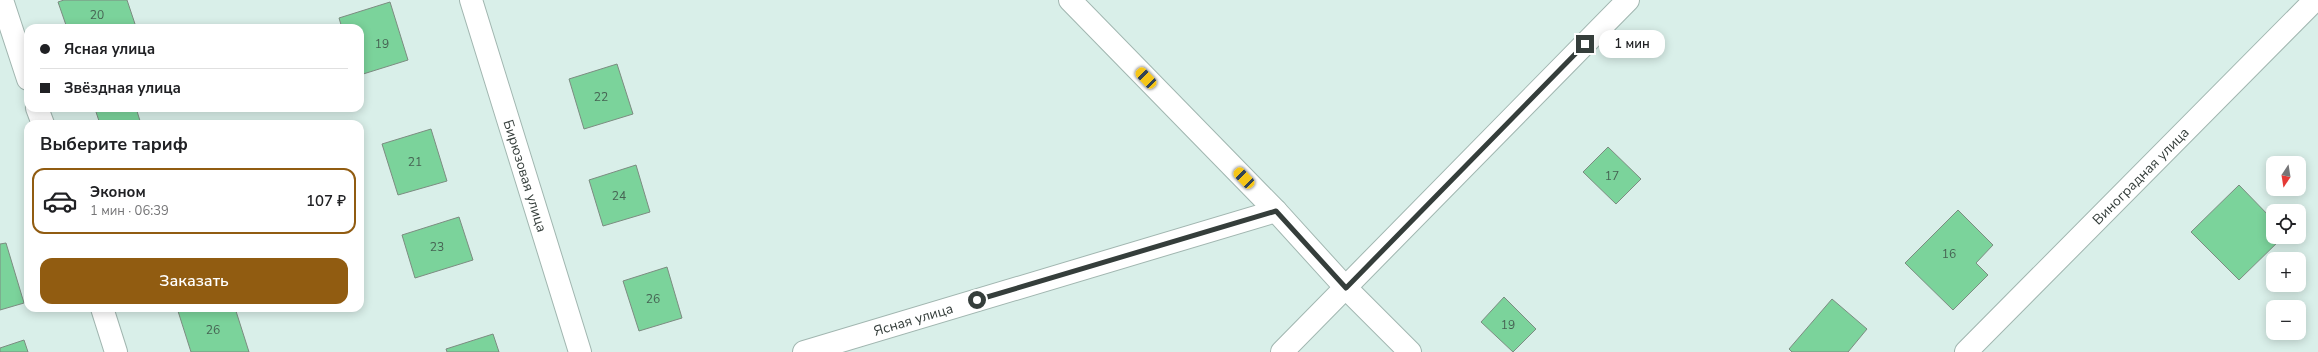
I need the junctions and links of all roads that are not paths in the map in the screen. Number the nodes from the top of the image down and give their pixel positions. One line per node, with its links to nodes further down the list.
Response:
1 (2, 0): 6 (street)
2 (471, 0): 12 (street, Бирюзовая улица)
3 (1070, 0): 7 (street)
4 (1628, 0): 8 (street)
5 (2315, 0): 15 (street, Виноградная улица)
6 (24, 67)
7 (1276, 211): 8 (street); 10 (street, Ясная улица)
8 (1346, 288): 13 (street); 14 (street)
9 (103, 312): 11 (street)
10 (810, 351)
11 (116, 352)
12 (580, 352)
13 (1282, 352)
14 (1410, 352)
15 (1966, 352)

